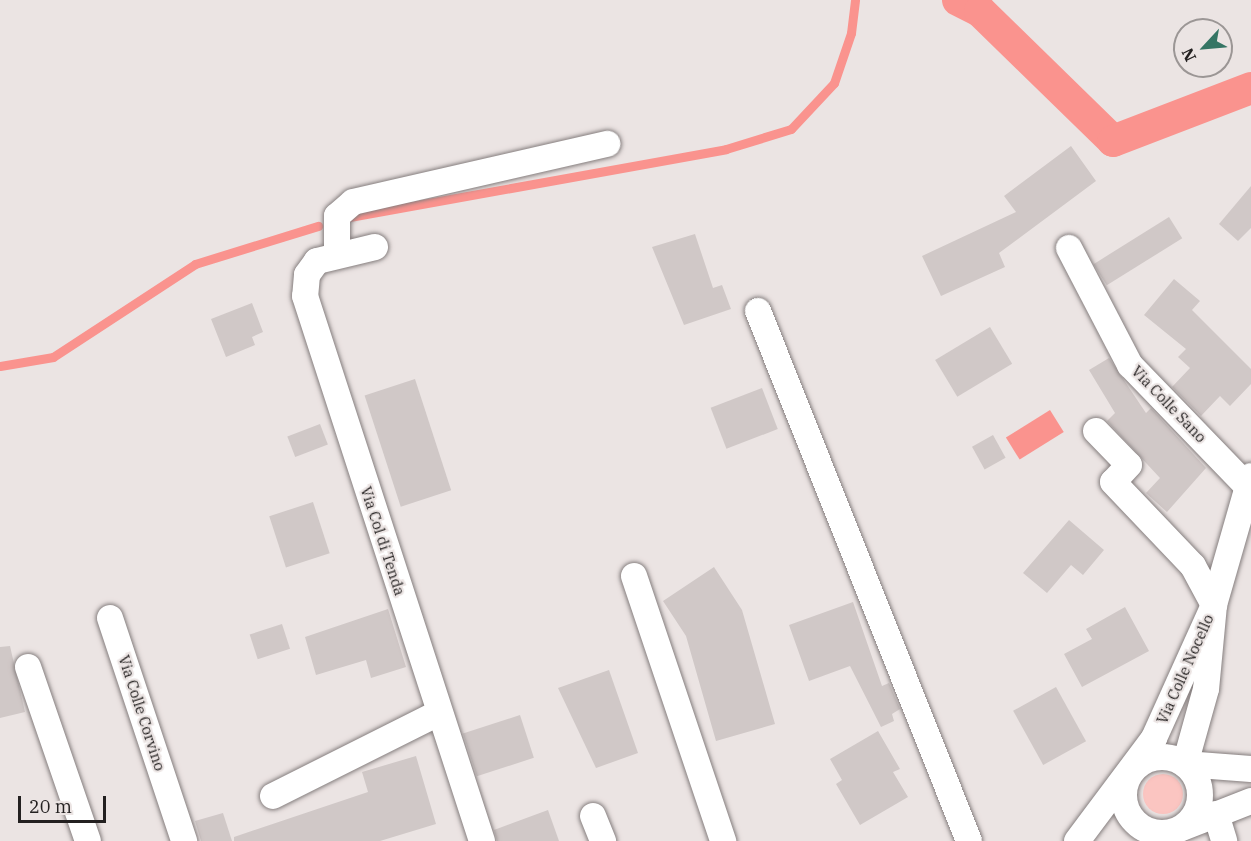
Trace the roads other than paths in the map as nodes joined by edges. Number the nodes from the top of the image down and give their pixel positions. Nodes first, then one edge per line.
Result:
1 (607, 144) dead end
2 (375, 247) dead end
3 (1069, 248) dead end
4 (336, 254) junction
5 (758, 311) dead end
6 (1096, 431) dead end
7 (1249, 482) edge
8 (634, 576) dead end
9 (1214, 605) junction
10 (110, 618) dead end
11 (28, 667) dead end
12 (439, 713) junction
13 (1185, 764) junction
14 (1251, 769) edge
15 (1127, 778) junction
16 (273, 796) dead end
17 (1248, 804) edge
18 (1216, 814) junction
19 (593, 816) dead end
20 (1185, 825) junction
21 (88, 841) edge
22 (184, 841) edge
23 (482, 841) edge
24 (603, 841) edge
25 (723, 841) edge
26 (969, 841) edge
27 (1077, 841) edge
28 (1162, 841) edge
29 (1224, 841) edge

1 - 4 street
2 - 4 street, Via Col di Tenda
3 - 7 street, Via Colle Sano
4 - 12 street, Via Col di Tenda
5 - 26 street
6 - 9 street
7 - 9 street, Via Colle Nocello
8 - 25 street
9 - 13 street
9 - 15 street, Via Colle Nocello
10 - 22 street, Via Colle Corvino
11 - 21 street
12 - 16 street
12 - 23 street, Via Col di Tenda
13 - 14 street
13 - 15 street
13 - 20 street
15 - 20 street
15 - 27 street, Via Colle Nocello
17 - 18 street
18 - 20 street
18 - 29 street
19 - 24 street
20 - 28 street

